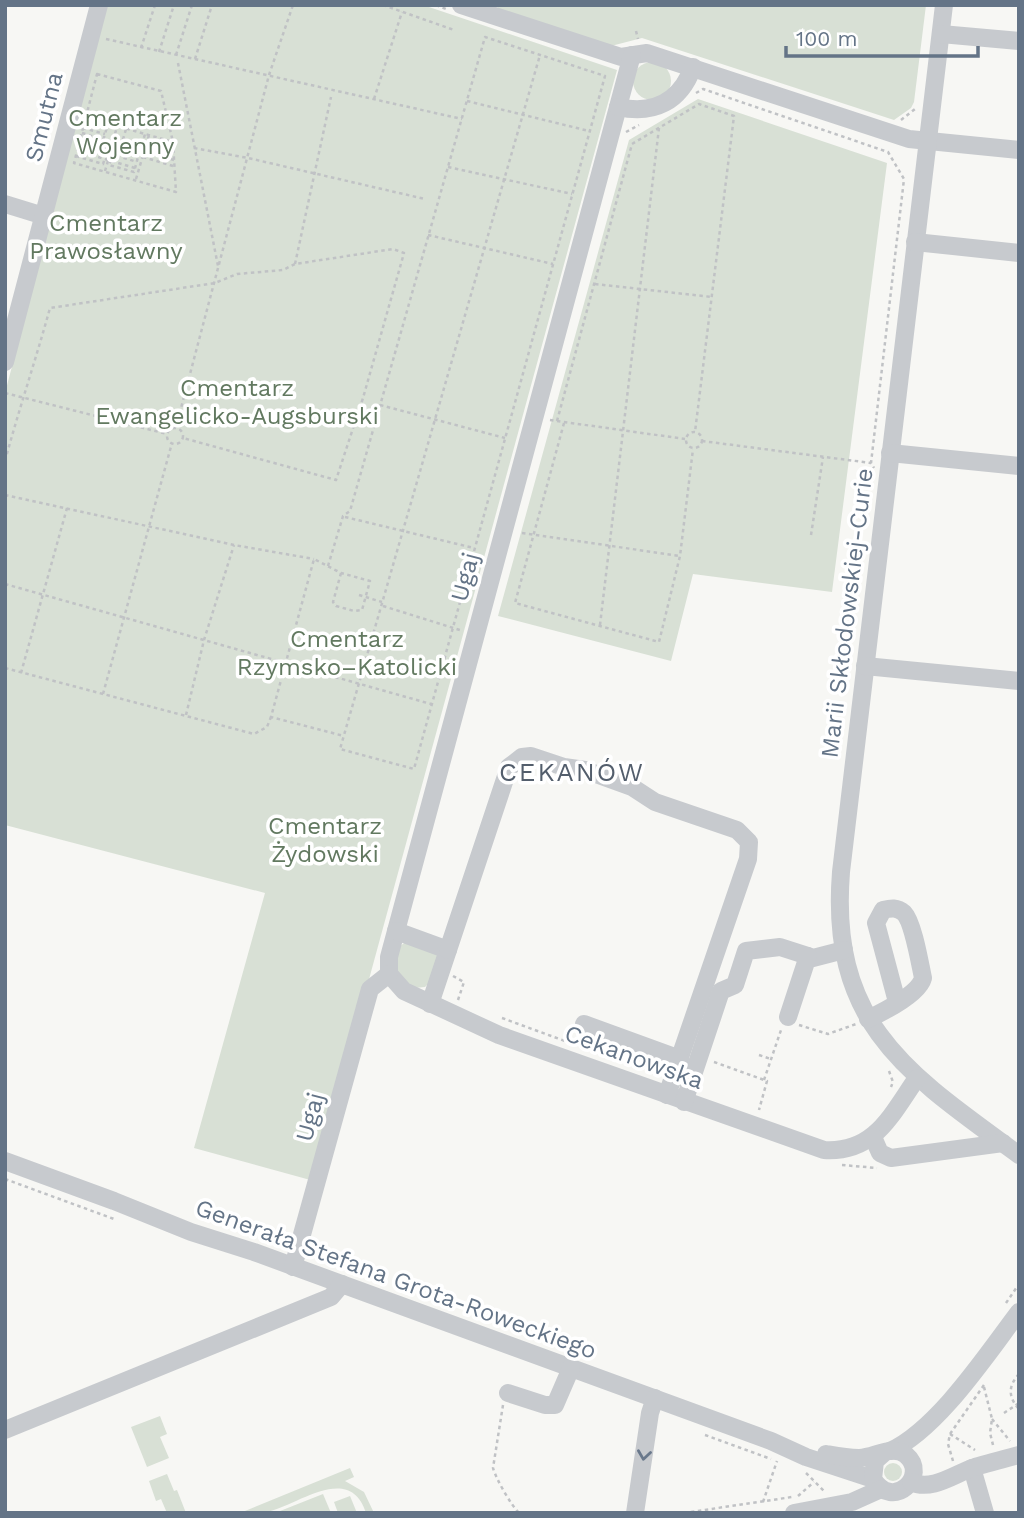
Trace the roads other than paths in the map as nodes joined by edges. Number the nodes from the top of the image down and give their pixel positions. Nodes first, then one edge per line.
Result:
1 (99, 5) edge
2 (944, 5) edge
3 (454, 7) edge
4 (941, 34) junction
5 (1019, 41) edge
6 (637, 48) junction
7 (692, 67) junction
8 (618, 107) junction
9 (928, 141) junction
10 (1019, 150) edge
11 (5, 204) edge
12 (44, 216) junction
13 (915, 242) junction
14 (1019, 253) edge
15 (8, 339) edge
16 (5, 362) edge
17 (890, 453) junction
18 (1019, 466) edge
19 (865, 666) junction
20 (1019, 681) edge
21 (396, 931) junction
22 (447, 950) junction
23 (844, 950) junction
24 (808, 956) junction
25 (389, 974) junction
26 (897, 1002) junction
27 (430, 1004) junction
28 (789, 1020) road end
29 (858, 1022) junction
30 (584, 1024) dead end
31 (680, 1059) junction
32 (917, 1078) junction
33 (675, 1098) junction
34 (873, 1137) junction
35 (1003, 1143) junction
36 (1019, 1154) edge
37 (5, 1161) edge
38 (293, 1266) junction
39 (342, 1284) junction
40 (1012, 1308) edge
41 (571, 1368) junction
42 (983, 1378) junction
43 (508, 1393) road end
44 (654, 1398) junction
45 (5, 1430) edge
46 (772, 1441) junction
47 (1014, 1448) edge
48 (887, 1452) junction
49 (911, 1462) junction
50 (972, 1468) junction
51 (911, 1482) junction
52 (877, 1484) junction
53 (635, 1513) edge
54 (794, 1513) edge
55 (985, 1513) edge

1 - 12 street, Smutna
2 - 4 street, Marii Skłodowskiej-Curie
3 - 6 street
4 - 5 street
4 - 9 street, Marii Skłodowskiej-Curie
6 - 7 street
6 - 8 street, Ugaj
7 - 8 street
7 - 9 street
8 - 21 street, Ugaj
9 - 10 street
9 - 13 street, Marii Skłodowskiej-Curie
11 - 12 street
12 - 15 street, Smutna
13 - 14 street
13 - 17 street, Marii Skłodowskiej-Curie
15 - 16 street, Smutna
17 - 18 street
17 - 19 street, Marii Skłodowskiej-Curie
19 - 20 street
19 - 23 street, Marii Skłodowskiej-Curie
21 - 22 street
21 - 25 street, Ugaj
22 - 27 street
22 - 31 street
23 - 24 street
23 - 29 street, Marii Skłodowskiej-Curie
24 - 28 street
24 - 33 street
25 - 27 street, Cekanowska
25 - 38 street, Ugaj
26 - 26 street
26 - 29 street
27 - 33 street, Cekanowska
29 - 32 street, Marii Skłodowskiej-Curie
30 - 31 street
31 - 33 street
32 - 34 street, Cekanowska
32 - 35 street, Marii Skłodowskiej-Curie
33 - 34 street, Cekanowska
34 - 35 street
35 - 36 street, Marii Skłodowskiej-Curie
37 - 38 street, Generała Stefana Grota-Roweckiego
38 - 39 street, Generała Stefana Grota-Roweckiego
39 - 41 street, Generała Stefana Grota-Roweckiego
39 - 45 street
40 - 42 street
41 - 43 street
41 - 44 street, Generała Stefana Grota-Roweckiego
42 - 48 street
42 - 49 street
44 - 46 street, Generała Stefana Grota-Roweckiego
44 -> 53 street
46 - 48 street, Generała Stefana Grota-Roweckiego
46 - 52 street, Generała Stefana Grota-Roweckiego
47 - 50 street
48 - 49 street
48 - 52 street
49 - 50 street
49 - 51 street
50 - 51 street
50 - 55 street
51 - 52 street
52 - 54 street

